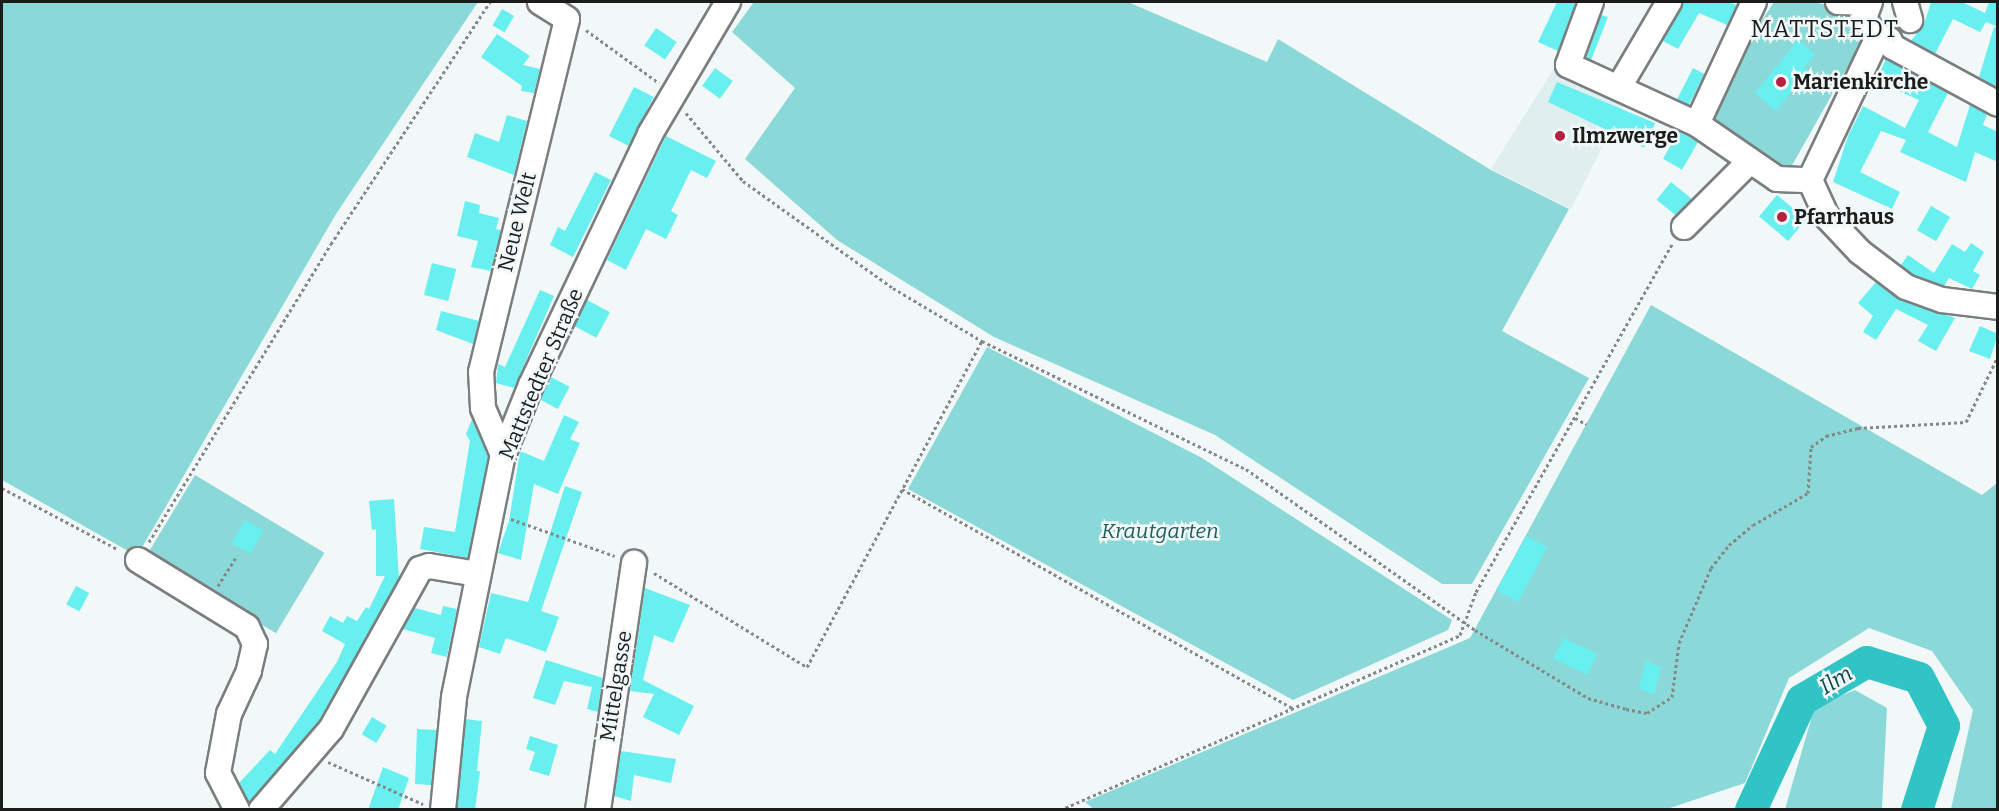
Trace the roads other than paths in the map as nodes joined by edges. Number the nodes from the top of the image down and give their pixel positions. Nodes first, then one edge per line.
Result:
1 (540, 2) edge
2 (728, 2) edge
3 (1592, 2) edge
4 (1669, 2) edge
5 (1754, 2) edge
6 (1838, 2) edge
7 (1868, 2) edge
8 (1884, 39) junction
9 (1619, 87) junction
10 (1998, 104) edge
11 (1697, 124) junction
12 (1749, 162) junction
13 (1810, 180) junction
14 (1684, 227) road end
15 (1998, 307) edge
16 (503, 455) junction
17 (138, 560) road end
18 (634, 563) dead end
19 (478, 574) junction
20 (443, 809) edge
21 (237, 810) edge
22 (261, 810) edge
23 (598, 810) edge

1 - 16 street, Neue Welt
2 - 16 street, Mattstedter Straße
3 - 9 street
4 - 9 street
5 - 11 street
6 - 7 street
7 - 8 street
8 - 10 street
8 - 13 street
9 - 11 street
11 - 12 street
12 - 13 street
12 - 14 street
13 - 15 street
16 - 19 street, Mattstedter Straße
17 - 21 street
18 - 23 street, Mittelgasse
19 - 20 street, Mattstedter Straße
19 - 22 street

